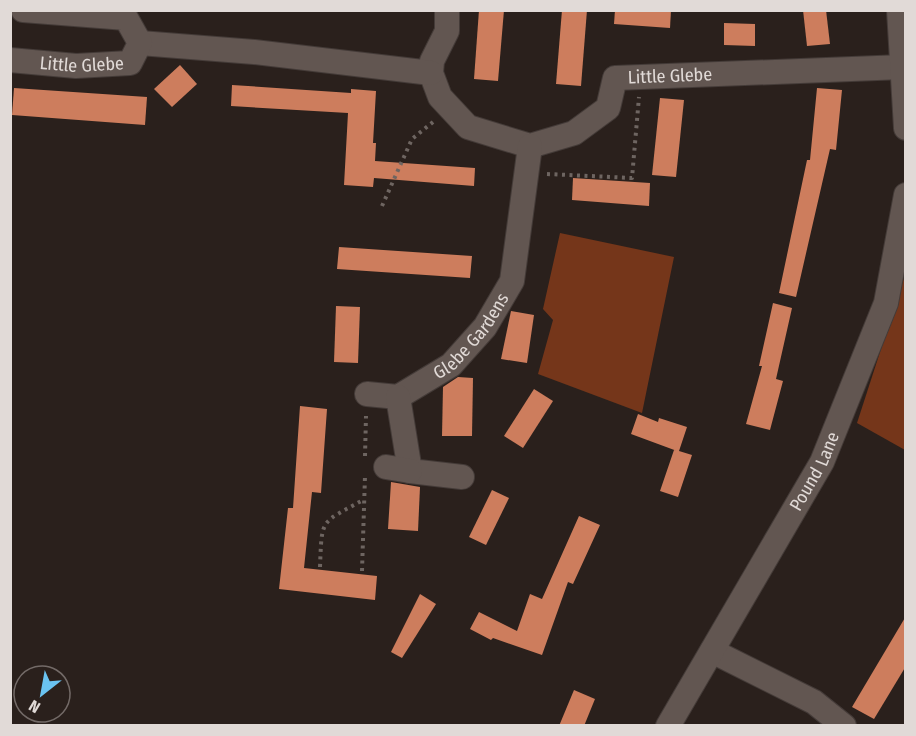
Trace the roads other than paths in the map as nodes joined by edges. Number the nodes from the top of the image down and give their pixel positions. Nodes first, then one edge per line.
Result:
1 (23, 10) edge
2 (447, 10) edge
3 (899, 10) edge
4 (140, 43) junction
5 (904, 52) edge
6 (10, 60) edge
7 (431, 73) junction
8 (906, 128) edge
9 (530, 146) junction
10 (906, 195) edge
11 (367, 394) road end
12 (398, 397) junction
13 (386, 467) dead end
14 (410, 471) junction
15 (462, 477) dead end
16 (712, 651) junction
17 (842, 725) edge
18 (668, 726) edge

1 - 4 street, Little Glebe
2 - 7 street
3 - 5 street
4 - 6 street, Little Glebe
4 - 7 street, Little Glebe
5 - 8 street
5 - 9 street, Little Glebe
7 - 9 street
9 - 12 street, Glebe Gardens
10 - 16 street, Pound Lane
11 - 12 street
12 - 14 street
13 - 14 street
14 - 15 street
16 - 17 street
16 - 18 street, Pound Lane

